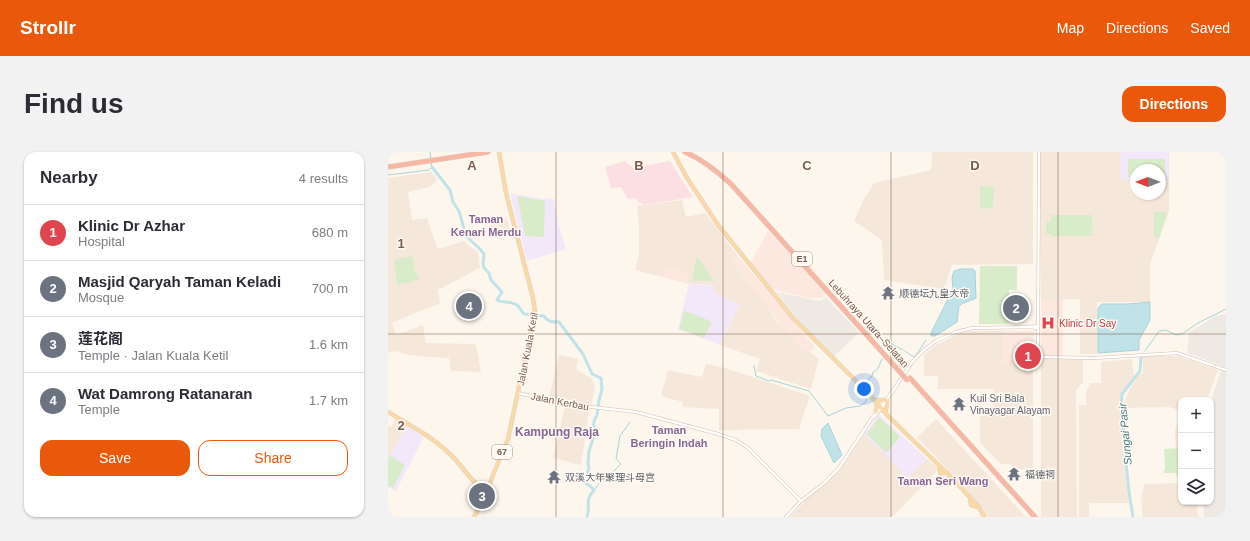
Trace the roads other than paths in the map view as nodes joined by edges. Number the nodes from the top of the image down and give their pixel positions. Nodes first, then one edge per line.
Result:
1 (469, 152) edge
2 (488, 152) edge
3 (673, 152) edge
4 (685, 152) edge
5 (1039, 152) edge
6 (500, 154) edge
7 (694, 154) edge
8 (436, 158) junction
9 (388, 166) edge
10 (1038, 327) junction
11 (1226, 370) edge
12 (909, 379) junction
13 (518, 393) junction
14 (875, 401) junction
15 (886, 401) junction
16 (881, 407) junction
17 (388, 412) edge
18 (886, 412) junction
19 (876, 413) junction
20 (487, 492) junction
21 (801, 501) junction
22 (474, 517) edge
23 (786, 517) edge
24 (984, 517) edge
25 (1031, 517) edge
26 (1035, 517) edge

1 - 8 highway
2 - 8 highway
3 - 14 main road
4 - 7 highway, Lebuhraya Utara–Selatan / E1
5 - 10 street
6 - 13 main road, Jalan Kuala Ketil / 67
7 - 12 highway, Lebuhraya Utara–Selatan / E1, bridge
8 - 9 highway
10 - 11 street
10 - 15 street
12 - 25 highway, Lebuhraya Utara–Selatan / E1
12 - 26 highway, Lebuhraya Utara–Selatan / E1
13 - 20 main road, Jalan Kuala Ketil / 67
13 - 21 street, Jalan Kerbau
14 - 15 main road
14 - 16 main road
14 - 19 main road
15 - 16 street
15 - 18 main road
16 - 18 main road
16 - 19 street
17 - 20 main road
18 - 19 main road
18 - 24 main road
19 - 21 street
20 - 22 main road, Jalan Kuala Ketil / 67
21 - 23 street

